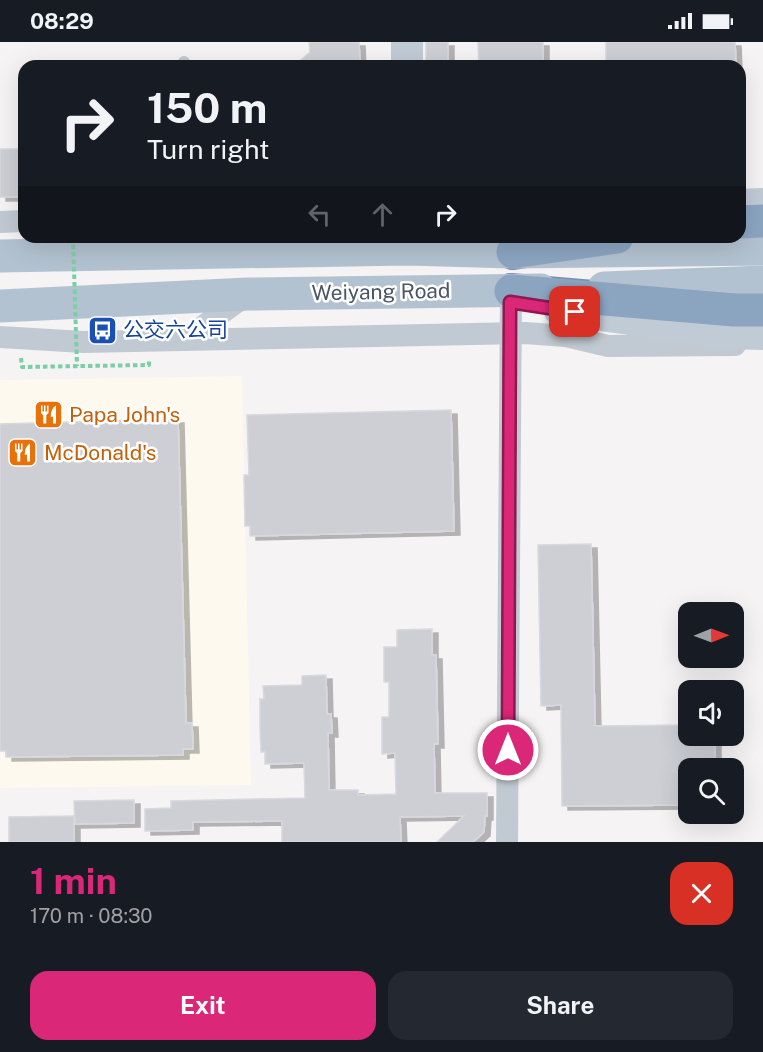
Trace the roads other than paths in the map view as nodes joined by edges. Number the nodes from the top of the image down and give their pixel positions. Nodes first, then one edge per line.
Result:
1 (407, 42) edge
2 (407, 60) edge
3 (746, 204) edge
4 (763, 204) edge
5 (18, 221) edge
6 (0, 222) edge
7 (746, 222) edge
8 (763, 222) edge
9 (575, 243) edge
10 (188, 245) edge
11 (261, 245) edge
12 (413, 245) edge
13 (763, 249) edge
14 (513, 252) junction
15 (0, 256) edge
16 (763, 282) edge
17 (248, 294) junction
18 (510, 297) junction
19 (0, 306) edge
20 (749, 310) edge
21 (510, 334) junction
22 (763, 334) edge
23 (0, 337) edge
24 (184, 340) junction
25 (763, 340) edge
26 (507, 842) edge

1 - 2 main road
3 - 4 main road
5 - 6 street
7 - 8 highway
9 - 14 highway
10 - 11 main road, Weiyang Road
10 - 15 main road, Weiyang Road
11 - 12 main road, Weiyang Road
12 - 14 main road, Weiyang Road
13 - 14 main road, Weiyang Road
16 - 18 main road, Weiyang Road
17 - 18 main road, Weiyang Road
17 - 19 main road, Weiyang Road
17 - 24 street
18 - 20 highway
18 - 21 street
18 - 22 main road
21 - 24 street
21 - 25 street
21 - 26 street
23 - 24 street

